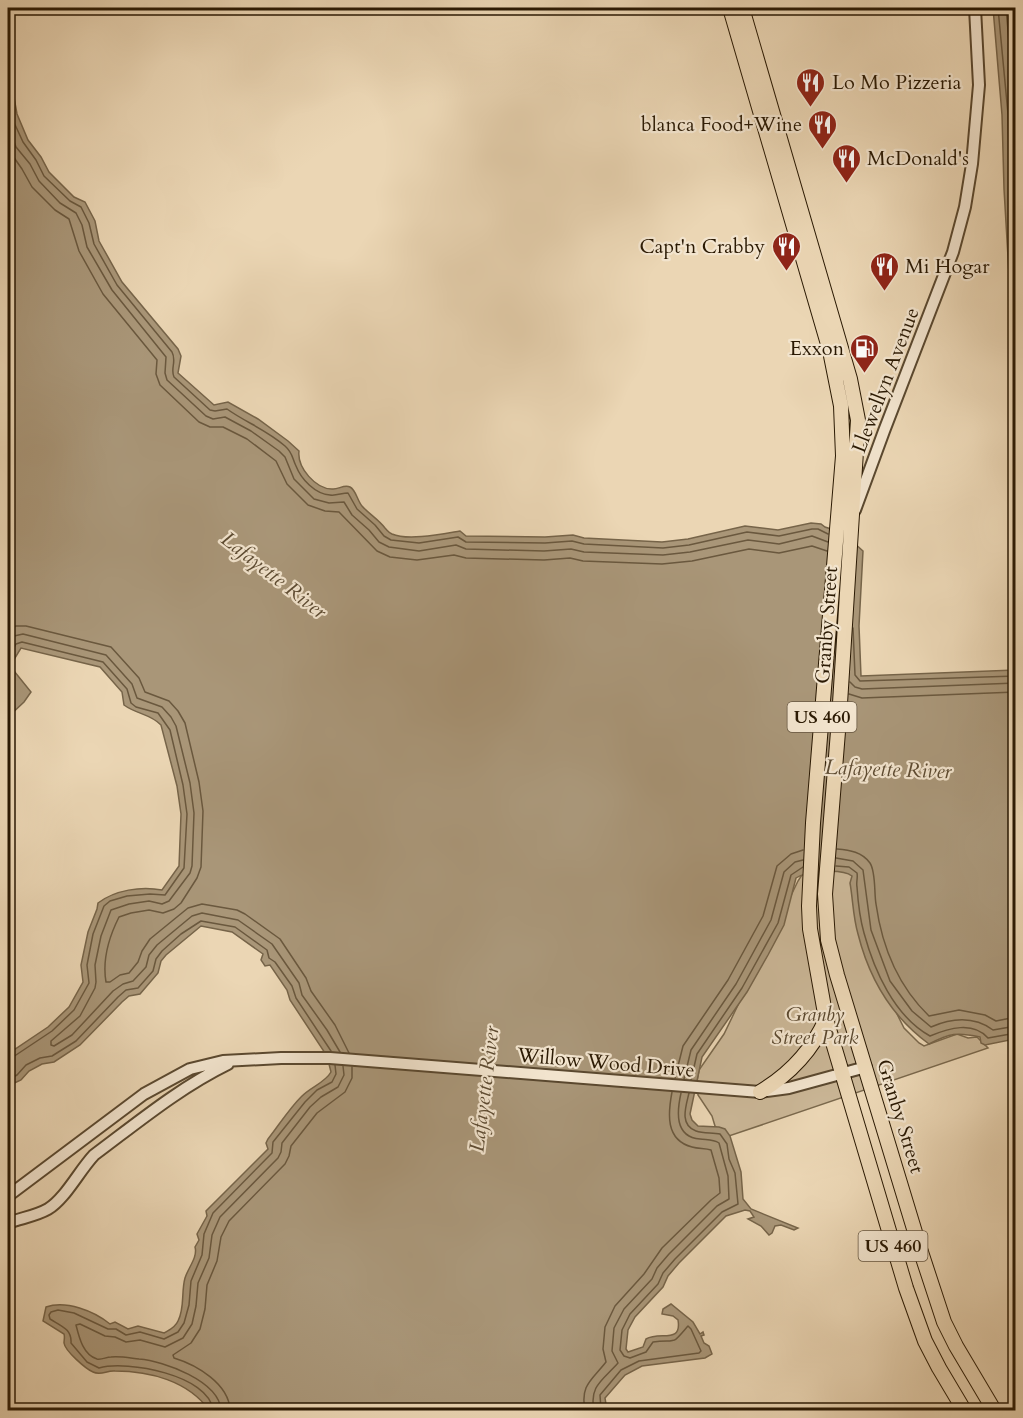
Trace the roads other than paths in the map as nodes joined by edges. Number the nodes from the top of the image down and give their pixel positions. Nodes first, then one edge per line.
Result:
1 (729, 8) edge
2 (742, 8) edge
3 (975, 8) edge
4 (853, 516) junction
5 (826, 1019) junction
6 (233, 1061) junction
7 (866, 1067) junction
8 (843, 1074) junction
9 (760, 1092) junction
10 (8, 1196) edge
11 (8, 1223) edge
12 (964, 1410) edge
13 (994, 1410) edge

1 - 5 main road, Granby Street / US 460
2 - 4 main road, Granby Street / US 460
3 - 4 street, Llewellyn Avenue
4 - 7 main road, Granby Street / US 460
5 - 8 main road, Granby Street / US 460
5 - 9 main road
6 - 9 street, Willow Wood Drive
6 - 10 street, Willow Wood Drive
6 - 11 street, Willow Wood Drive
7 - 8 street, Willow Wood Drive
7 - 13 main road, Granby Street / US 460
8 - 9 street, Willow Wood Drive
8 - 12 main road, Granby Street / US 460

